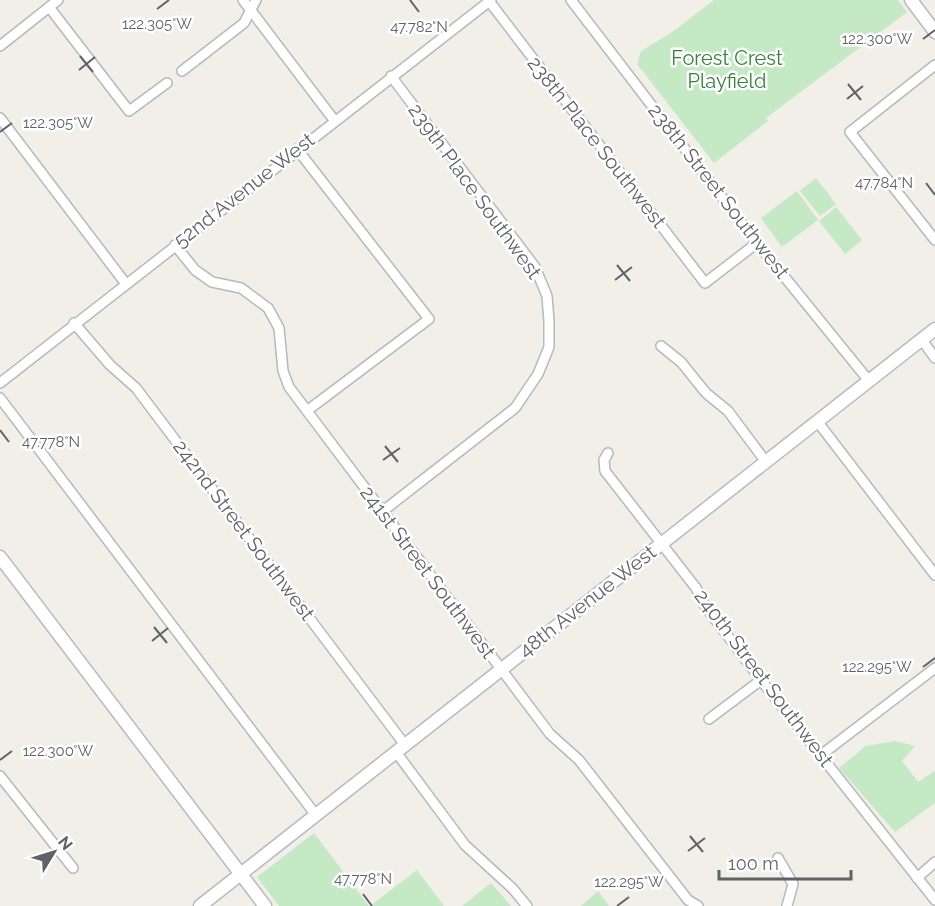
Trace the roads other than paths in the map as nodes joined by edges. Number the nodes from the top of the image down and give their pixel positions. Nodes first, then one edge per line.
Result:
1 (58, 0) edge
2 (243, 0) edge
3 (256, 0) edge
4 (571, 0) edge
5 (912, 0) edge
6 (490, 1) edge
7 (49, 7) junction
8 (250, 9) junction
9 (935, 32) edge
10 (0, 46) edge
11 (935, 65) edge
12 (182, 71) dead end
13 (392, 76) junction
14 (166, 83) dead end
15 (0, 118) edge
16 (334, 120) junction
17 (297, 149) junction
18 (935, 240) edge
19 (757, 243) junction
20 (175, 245) junction
21 (126, 284) junction
22 (74, 323) junction
23 (935, 329) edge
24 (922, 340) junction
25 (661, 346) dead end
26 (935, 358) edge
27 (869, 381) junction
28 (0, 383) edge
29 (0, 398) edge
30 (308, 410) junction
31 (817, 421) junction
32 (608, 453) dead end
33 (766, 462) junction
34 (383, 511) junction
35 (660, 544) junction
36 (0, 557) edge
37 (935, 575) edge
38 (935, 668) edge
39 (501, 669) junction
40 (760, 680) junction
41 (709, 719) dead end
42 (400, 748) junction
43 (821, 754) junction
44 (0, 776) edge
45 (315, 814) junction
46 (778, 858) dead end
47 (935, 862) edge
48 (73, 868) dead end
49 (241, 873) junction
50 (916, 878) junction
51 (935, 900) edge
52 (200, 906) edge
53 (265, 906) edge
54 (527, 906) edge
55 (698, 906) edge
56 (788, 906) edge

1 - 7 street
2 - 8 street
3 - 8 street
4 - 19 street, 238th Street Southwest
5 - 9 main road
6 - 13 street, 52nd Avenue West
6 - 19 street, 238th Place Southwest
7 - 10 street
7 - 14 street
8 - 12 street
8 - 16 street
11 - 18 street
13 - 16 street, 52nd Avenue West
13 - 34 street, 239th Place Southwest
15 - 21 street
16 - 17 street, 52nd Avenue West
17 - 20 street, 52nd Avenue West
17 - 30 street
19 - 27 street, 238th Street Southwest
20 - 21 street, 52nd Avenue West
20 - 30 street, 241st Street Southwest
21 - 22 street, 52nd Avenue West
22 - 28 street, 52nd Avenue West
22 - 42 street, 242nd Street Southwest
23 - 24 main road, 48th Avenue West
24 - 26 street
24 - 27 main road, 48th Avenue West
25 - 33 street
27 - 31 main road, 48th Avenue West
29 - 45 street
30 - 34 street, 241st Street Southwest
31 - 33 main road, 48th Avenue West
31 - 37 street
32 - 35 street, 240th Street Southwest
33 - 35 main road, 48th Avenue West
34 - 39 street, 241st Street Southwest
35 - 39 main road, 48th Avenue West
35 - 40 street, 240th Street Southwest
36 - 49 main road
38 - 43 street
39 - 42 main road, 48th Avenue West
39 - 55 street, 241st Street Southwest
40 - 41 street
40 - 43 street, 240th Street Southwest
42 - 45 main road, 48th Avenue West
42 - 54 street, 242nd Street Southwest
43 - 50 street, 240th Street Southwest
44 - 48 street
45 - 49 main road, 48th Avenue West
46 - 56 street
47 - 50 street
49 - 52 main road, 48th Avenue West
49 - 53 main road
50 - 51 street, 240th Street Southwest

